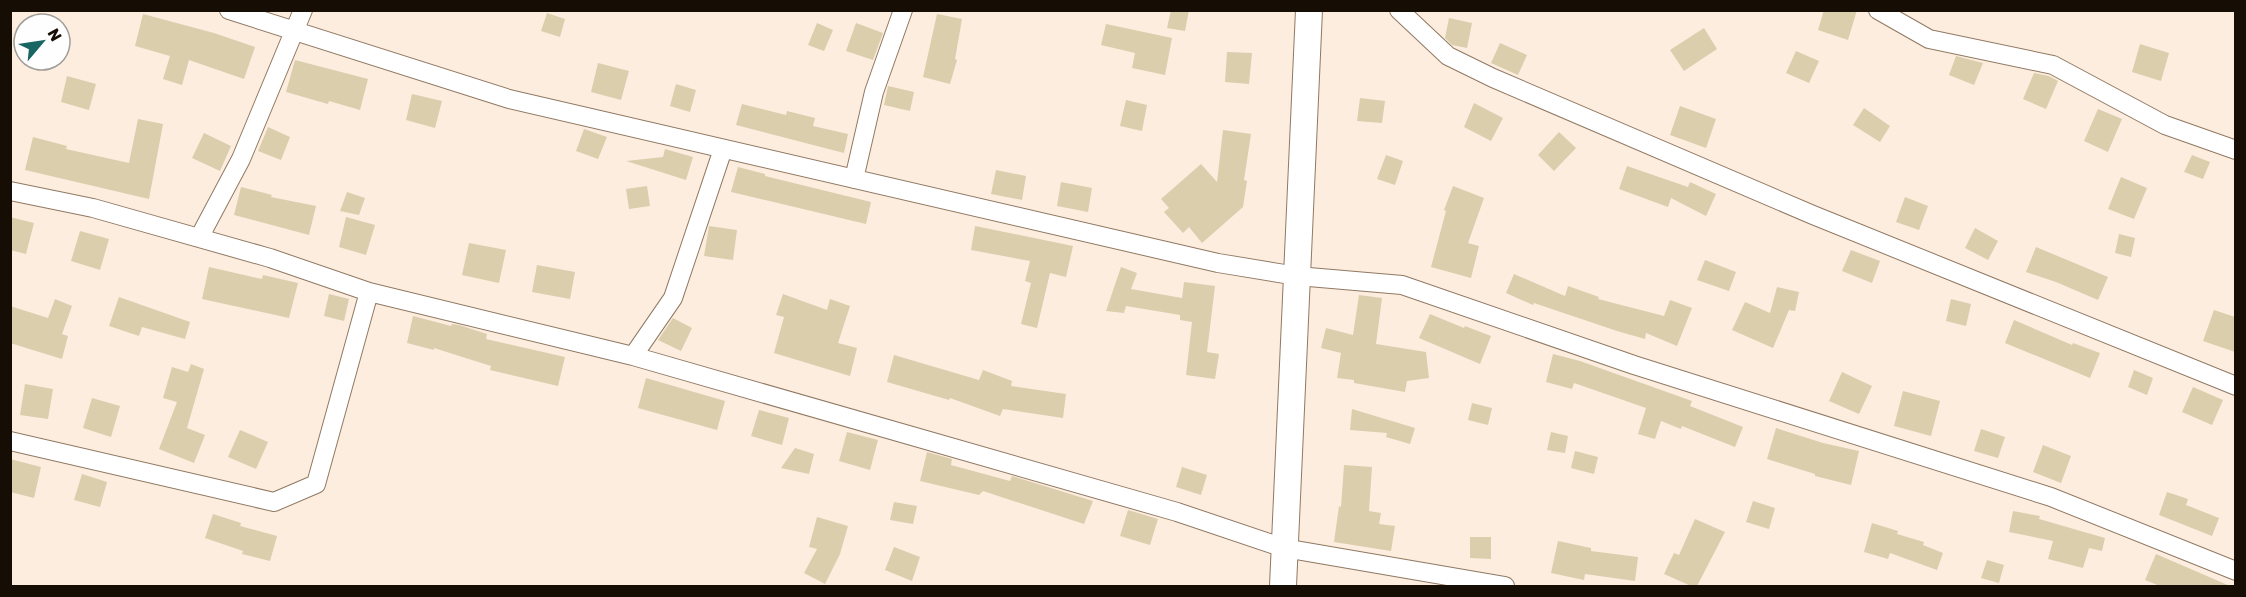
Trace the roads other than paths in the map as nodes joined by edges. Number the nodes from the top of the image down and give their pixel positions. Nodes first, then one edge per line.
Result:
1 (229, 10) edge
2 (303, 10) edge
3 (903, 10) edge
4 (1309, 10) edge
5 (1399, 10) edge
6 (1878, 10) edge
7 (294, 31) junction
8 (723, 149) junction
9 (2235, 150) edge
10 (854, 179) junction
11 (10, 192) edge
12 (199, 238) junction
13 (1297, 276) junction
14 (369, 292) junction
15 (633, 356) junction
16 (2235, 386) edge
17 (10, 441) edge
18 (1284, 548) junction
19 (2235, 571) edge
20 (1283, 586) edge
21 (1505, 586) edge

1 - 7 street
2 - 7 street
3 - 10 street
4 - 13 main road
5 - 16 street
6 - 9 street
7 - 8 street
7 - 12 street
8 - 10 street
8 - 15 street
10 - 13 street
11 - 12 street
12 - 14 street
13 - 18 main road
13 - 19 street
14 - 15 street
14 - 17 street
15 - 18 street
18 - 20 main road
18 - 21 street

